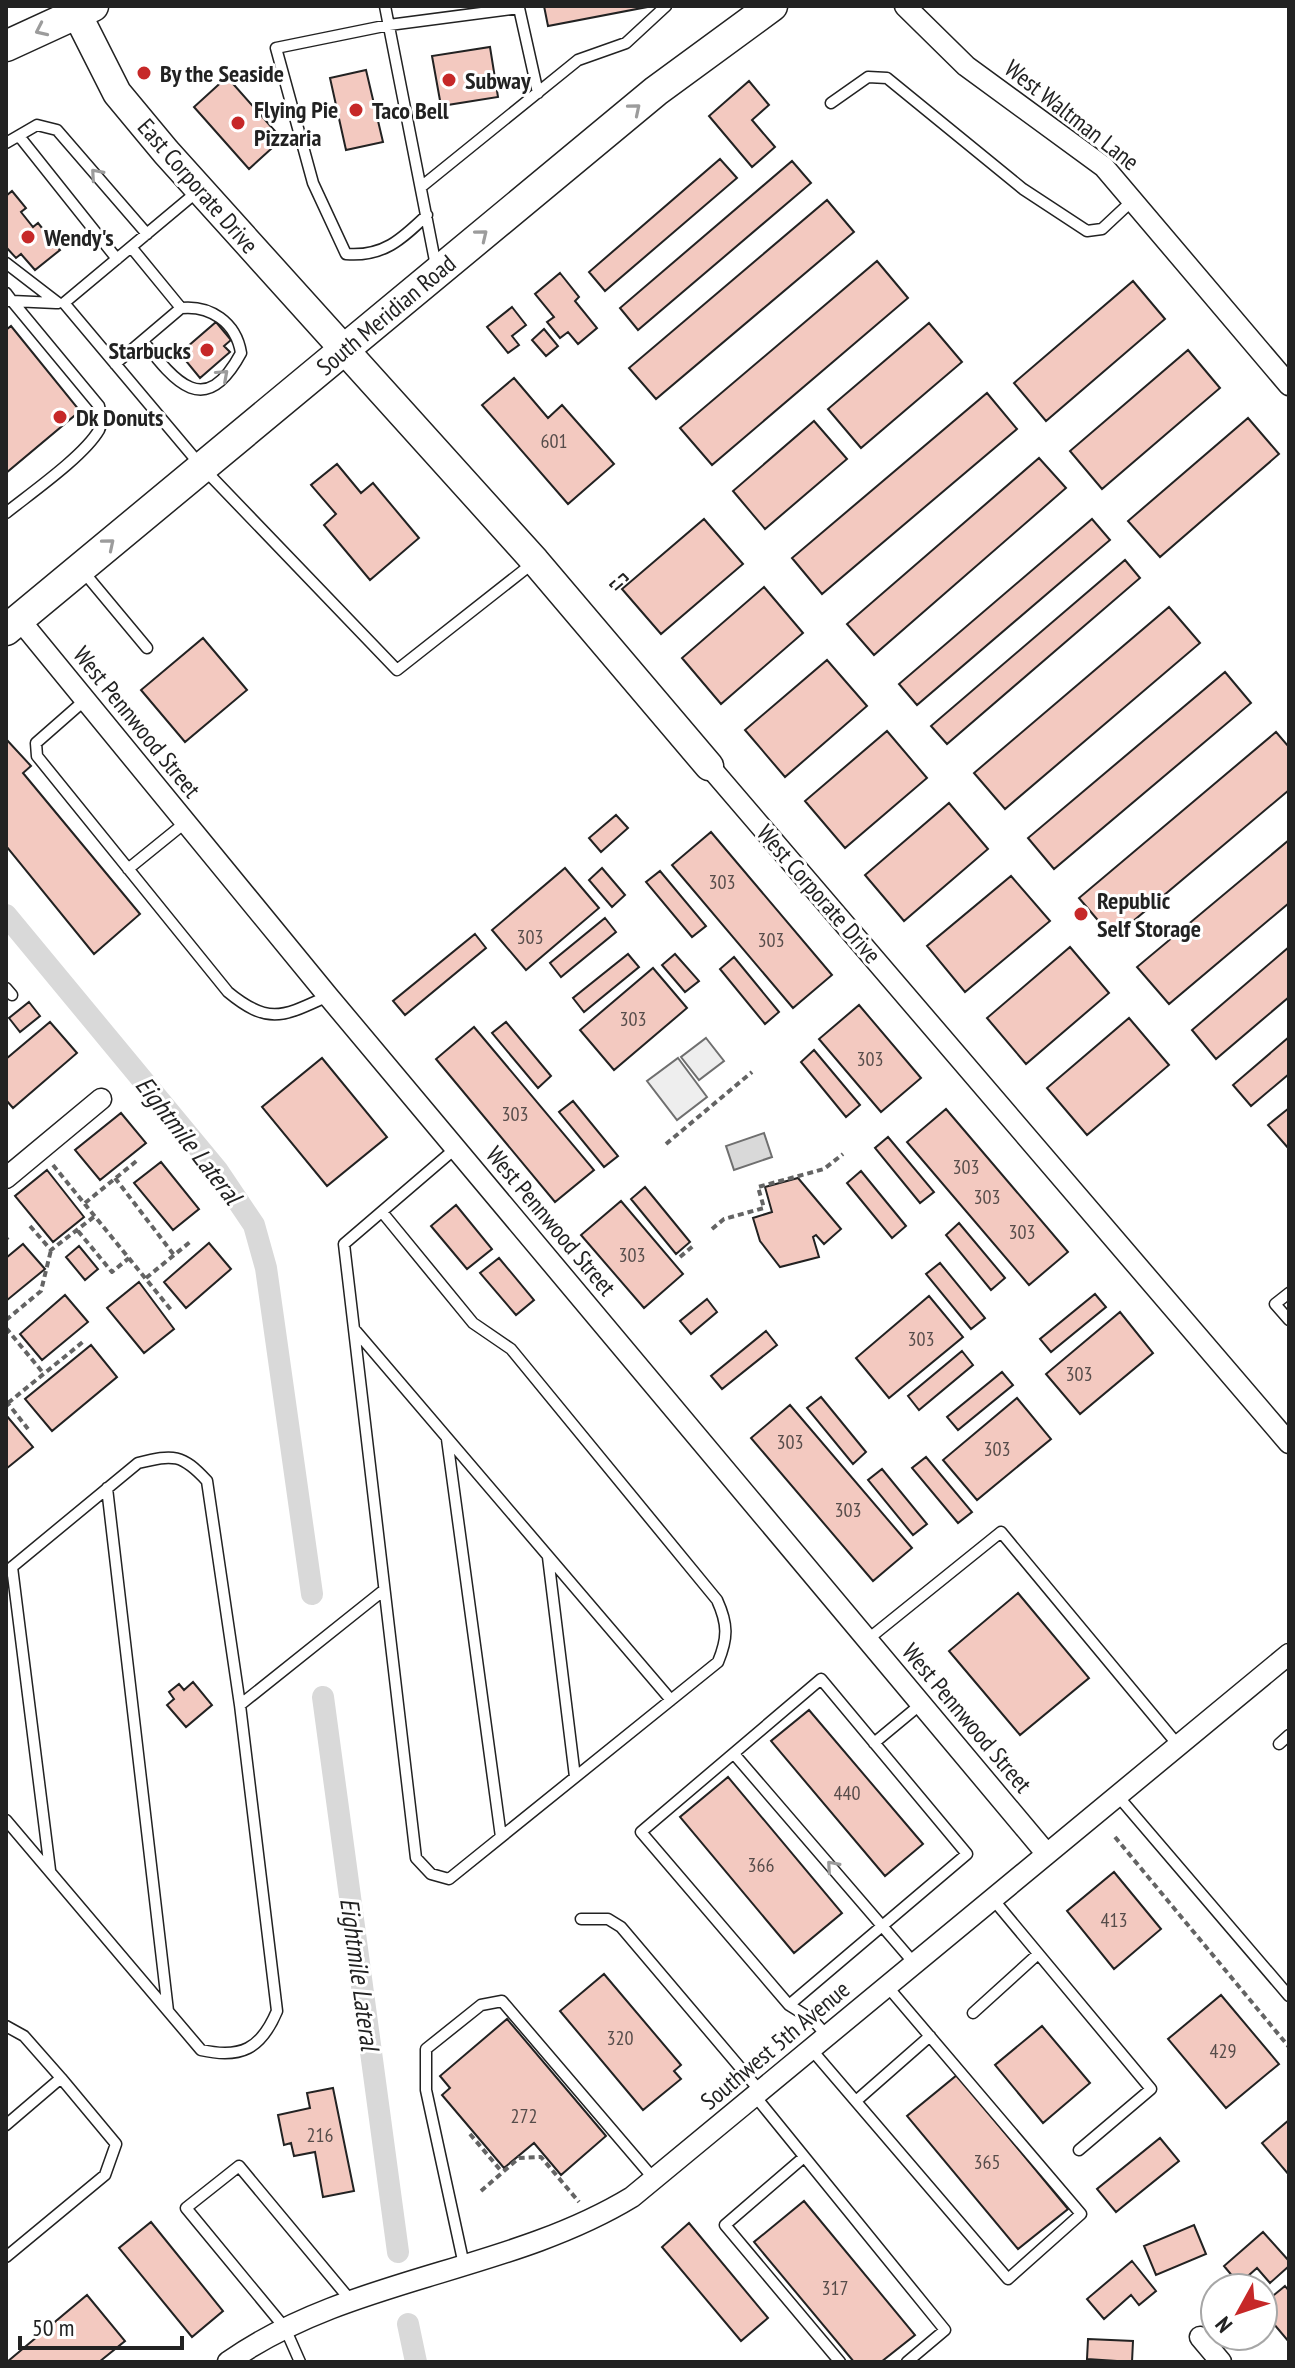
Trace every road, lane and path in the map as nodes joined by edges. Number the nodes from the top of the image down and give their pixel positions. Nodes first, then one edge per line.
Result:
1 (385, 6) edge
2 (666, 6) edge
3 (772, 6) edge
4 (905, 6) edge
5 (520, 7) edge
6 (81, 8) edge
7 (389, 25) junction
8 (6, 46) edge
9 (538, 93) junction
10 (831, 103) dead end
11 (19, 136) junction
12 (6, 143) edge
13 (421, 187) junction
14 (199, 189) junction
15 (1135, 199) junction
16 (427, 215) junction
17 (147, 234) junction
18 (131, 247) junction
19 (117, 259) junction
20 (6, 263) edge
21 (438, 272) junction
22 (8, 298) edge
23 (61, 303) junction
24 (181, 308) junction
25 (143, 341) junction
26 (344, 350) junction
27 (115, 364) junction
28 (1289, 385) edge
29 (202, 467) junction
30 (6, 513) edge
31 (535, 561) junction
32 (81, 568) junction
33 (12, 621) edge
34 (147, 648) dead end
35 (85, 700) junction
36 (709, 766) joint
37 (186, 822) junction
38 (128, 869) junction
39 (328, 996) junction
40 (752, 1072) dead end
41 (101, 1099) dead end
42 (666, 1144) dead end
43 (456, 1148) junction
44 (843, 1154) dead end
45 (139, 1159) dead end
46 (49, 1160) dead end
47 (6, 1178) edge
48 (115, 1178) junction
49 (85, 1203) junction
50 (382, 1212) junction
51 (95, 1216) junction
52 (30, 1226) dead end
53 (712, 1229) dead end
54 (78, 1231) junction
55 (190, 1242) dead end
56 (693, 1246) dead end
57 (51, 1250) junction
58 (174, 1255) junction
59 (680, 1257) dead end
60 (129, 1258) junction
61 (146, 1278) junction
62 (1289, 1293) edge
63 (172, 1311) dead end
64 (6, 1320) edge
65 (1289, 1320) edge
66 (6, 1328) edge
67 (355, 1329) junction
68 (84, 1341) dead end
69 (44, 1374) junction
70 (7, 1402) edge
71 (28, 1429) dead end
72 (447, 1437) junction
73 (1289, 1443) edge
74 (107, 1488) junction
75 (548, 1557) junction
76 (9, 1569) edge
77 (384, 1590) junction
78 (867, 1640) junction
79 (1289, 1654) edge
80 (671, 1700) junction
81 (921, 1704) junction
82 (240, 1705) junction
83 (1289, 1735) edge
84 (874, 1743) junction
85 (1279, 1744) dead end
86 (1178, 1745) junction
87 (734, 1754) junction
88 (575, 1777) junction
89 (1117, 1795) junction
90 (6, 1820) edge
91 (501, 1837) junction
92 (1115, 1837) dead end
93 (1046, 1853) junction
94 (50, 1872) junction
95 (992, 1898) junction
96 (581, 1919) dead end
97 (882, 1925) junction
98 (1038, 1954) junction
99 (914, 1963) junction
100 (887, 1986) junction
101 (1289, 1996) edge
102 (789, 2005) junction
103 (168, 2012) junction
104 (973, 2013) dead end
105 (6, 2026) edge
106 (930, 2036) junction
107 (819, 2042) junction
108 (1289, 2047) edge
109 (61, 2078) junction
110 (758, 2094) junction
111 (856, 2101) junction
112 (6, 2125) edge
113 (470, 2134) dead end
114 (1079, 2150) dead end
115 (804, 2157) junction
116 (502, 2173) junction
117 (654, 2179) junction
118 (481, 2191) dead end
119 (579, 2202) dead end
120 (6, 2257) edge
121 (464, 2265) junction
122 (352, 2302) junction
123 (285, 2328) junction
124 (228, 2362) edge
125 (300, 2362) edge
126 (840, 2362) edge
127 (907, 2362) edge

1 - 7 lane
2 - 9 lane
21 -> 3 main road, South Meridian Road
4 - 15 street, West Waltman Lane
5 - 7 lane
5 - 9 lane
6 -> 8 main road
6 - 14 street, East Corporate Drive
7 - 13 lane
7 - 16 lane
9 - 13 lane
10 - 15 lane
11 - 12 lane
17 -> 11 lane
11 - 19 lane
13 - 16 lane
14 - 17 lane
14 - 26 street, East Corporate Drive
15 - 28 street, West Waltman Lane
16 - 21 lane
17 - 18 lane
18 - 19 lane
18 - 24 lane
19 - 23 lane
20 - 23 lane
21 - 26 main road, South Meridian Road
22 - 23 lane
22 - 30 lane
23 - 27 lane
24 - 25 lane
25 -> 24 lane
25 - 27 lane
26 - 29 main road, South Meridian Road
26 - 31 street, West Corporate Drive
27 - 29 lane
29 - 31 lane
32 -> 29 main road, South Meridian Road
31 - 36 street, West Corporate Drive
32 - 33 main road, South Meridian Road
32 - 34 lane
33 - 35 street, West Pennwood Street
35 - 37 street, West Pennwood Street
35 - 38 lane
36 - 73 street, West Corporate Drive
37 - 38 lane
37 - 39 street, West Pennwood Street
38 - 39 lane
39 - 43 street, West Pennwood Street
40 - 42 path
41 - 47 street
43 - 50 lane
43 - 78 street, West Pennwood Street
44 - 53 path
45 - 48 path
46 - 49 path
48 - 49 path
48 - 58 path
49 - 51 path
50 - 67 lane
50 - 80 lane
51 - 54 path
51 - 60 path
52 - 57 path
54 - 57 path
54 - 60 path
55 - 58 path
56 - 59 path
57 - 64 path
58 - 61 path
60 - 61 path
61 - 63 path
62 - 65 lane
66 - 69 path
67 - 72 lane
67 - 77 lane
68 - 69 path
69 - 70 path
70 - 71 path
72 - 75 lane
72 - 91 lane
74 - 76 lane
74 - 82 lane
74 - 103 lane
75 - 80 lane
75 - 88 lane
76 - 94 lane
77 - 82 lane
77 - 91 lane
78 - 81 street, West Pennwood Street
78 - 86 lane
79 - 86 street, Southwest 5th Avenue
80 - 88 lane
81 - 84 lane
81 - 93 street, West Pennwood Street
82 - 103 lane
83 - 85 lane
84 - 87 lane
84 - 97 lane
86 - 89 street, Southwest 5th Avenue
97 -> 87 lane
87 - 102 lane
88 - 91 lane
89 - 93 street, Southwest 5th Avenue
89 - 101 lane
90 - 94 lane
92 - 108 path
93 - 95 street, Southwest 5th Avenue
94 - 103 lane
95 - 98 lane
95 - 99 street, Southwest 5th Avenue
96 - 110 lane
97 - 99 lane
97 - 102 lane
98 - 104 lane
98 - 114 lane
99 - 100 street, Southwest 5th Avenue
100 - 106 lane
100 - 107 street, Southwest 5th Avenue
102 - 107 lane
105 - 109 lane
106 - 111 lane
106 - 111 lane
107 - 110 street, Southwest 5th Avenue
107 - 111 lane
109 - 112 lane
109 - 120 lane
110 - 115 lane
110 - 117 street, Southwest 5th Avenue
113 - 116 path
115 - 126 lane
115 - 127 lane
116 - 118 path
116 - 119 path
117 - 121 street, Southwest 5th Avenue
117 - 121 lane
121 - 122 street, Southwest 5th Avenue
122 - 123 street, Southwest 5th Avenue
122 - 123 lane
123 - 124 street, Southwest 5th Avenue
123 - 125 lane

